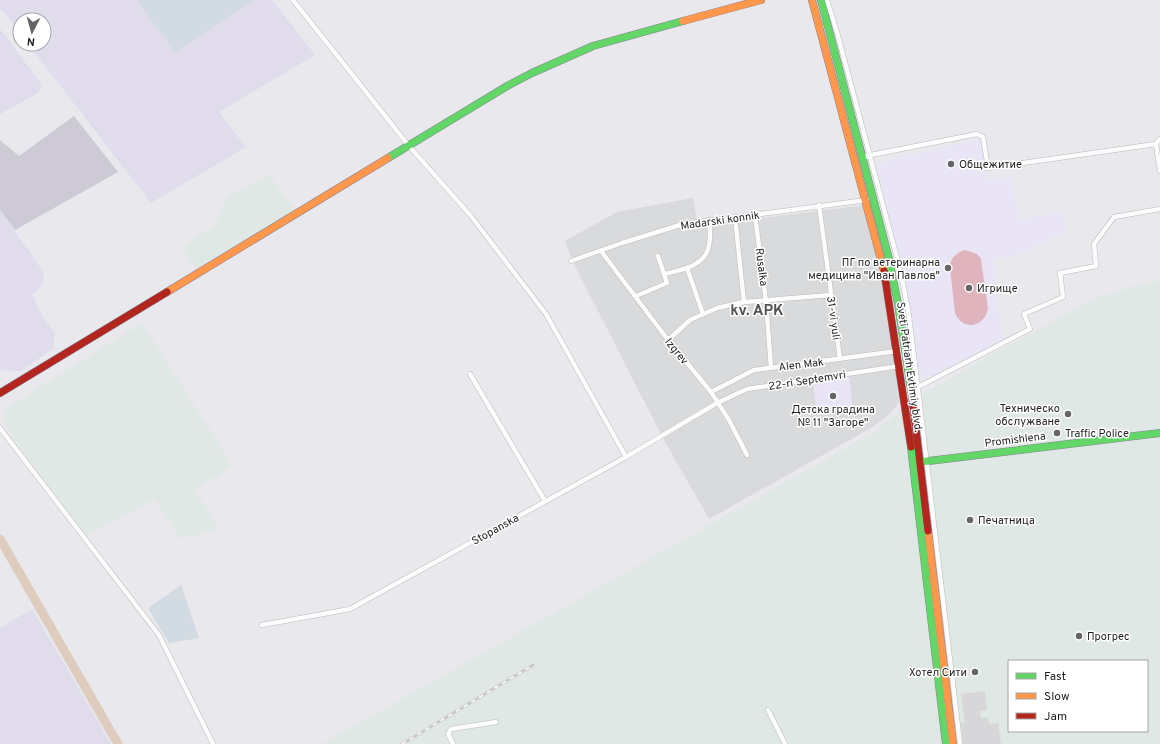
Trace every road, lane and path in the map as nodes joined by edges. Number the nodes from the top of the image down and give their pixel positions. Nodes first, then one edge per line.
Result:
1 (293, 0) edge
2 (756, 0) edge
3 (812, 0) edge
4 (821, 0) edge
5 (827, 0) edge
6 (1160, 139) edge
7 (1156, 144) junction
8 (409, 146) junction
9 (871, 155) junction
10 (862, 158) junction
11 (1160, 171) edge
12 (869, 200) junction
13 (819, 206) junction
14 (1160, 209) edge
15 (755, 215) junction
16 (735, 217) junction
17 (709, 220) junction
18 (601, 251) junction
19 (658, 256) dead end
20 (572, 261) dead end
21 (687, 268) junction
22 (664, 274) junction
23 (831, 295) junction
24 (636, 296) junction
25 (766, 301) junction
26 (744, 302) junction
27 (703, 314) junction
28 (668, 340) junction
29 (897, 351) junction
30 (840, 359) junction
31 (899, 366) junction
32 (771, 368) junction
33 (470, 374) dead end
34 (918, 387) junction
35 (711, 392) junction
36 (0, 394) edge
37 (911, 394) junction
38 (718, 403) junction
39 (0, 428) edge
40 (1160, 432) edge
41 (910, 448) junction
42 (747, 455) dead end
43 (626, 457) junction
44 (923, 462) junction
45 (914, 475) junction
46 (545, 501) junction
47 (262, 625) dead end
48 (768, 710) dead end
49 (496, 722) dead end
50 (213, 744) edge
51 (452, 744) edge
52 (785, 744) edge
53 (946, 744) edge
54 (953, 744) edge
55 (960, 744) edge

1 - 8 street
2 - 8 main road
3 - 12 main road, Sveti Patriarh Evtimiy blvd.
4 - 10 main road, Sveti Patriarh Evtimiy blvd.
5 - 9 street
6 - 7 street
7 - 9 street
7 - 11 street
8 - 36 main road
8 - 43 street
9 - 10 street
9 - 34 street
10 - 12 main road, Sveti Patriarh Evtimiy blvd.
12 - 13 street, Madarski konnik
12 - 29 main road, Sveti Patriarh Evtimiy blvd.
12 - 37 main road, Sveti Patriarh Evtimiy blvd.
13 - 15 street, Madarski konnik
13 - 23 street, 31-vi yuli
14 - 34 street
15 - 16 street, Madarski konnik
15 - 25 street, Rusalka
16 - 17 street, Madarski konnik
16 - 26 street
17 - 18 street, Madarski konnik
17 - 21 street
18 - 20 street, Madarski konnik
18 - 24 street, Izgrev
19 - 22 street
21 - 22 street
21 - 27 street
22 - 24 street
23 - 25 street
23 - 30 street, 31-vi yuli
24 - 28 street, Izgrev
25 - 26 street
25 - 32 street, Rusalka
26 - 27 street
27 - 28 street
28 - 35 street, Izgrev
29 - 30 street, Alen Mak
29 - 31 main road, Sveti Patriarh Evtimiy blvd.
30 - 32 street, Alen Mak
31 - 38 street, 22-ri Septemvri
31 - 41 main road, Sveti Patriarh Evtimiy blvd.
32 - 35 street, Alen Mak
33 - 46 street
34 - 37 street
34 - 44 street
35 - 38 street, Izgrev
37 - 44 main road, Sveti Patriarh Evtimiy blvd.
38 - 42 street, Izgrev
38 - 43 street, Stopanska
39 - 50 street
40 - 44 main road, Promishlena
41 - 44 main road
41 - 45 main road, Sveti Patriarh Evtimiy blvd.
43 - 46 street, Stopanska
44 - 45 main road
44 - 54 main road, Sveti Patriarh Evtimiy blvd.
44 - 55 street
45 - 53 main road, Sveti Patriarh Evtimiy blvd.
46 - 47 street, Stopanska
48 - 52 street
49 - 51 street

